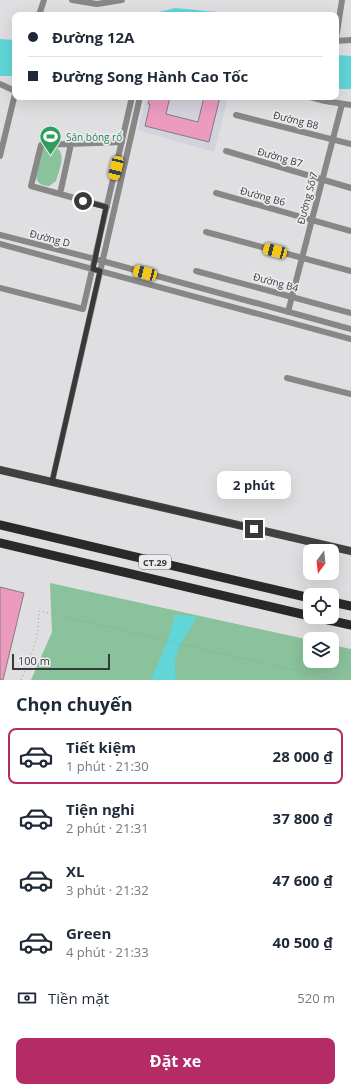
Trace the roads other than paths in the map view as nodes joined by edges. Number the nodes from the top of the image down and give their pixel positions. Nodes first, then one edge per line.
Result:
1 (44, 0) edge
2 (72, 0) edge
3 (122, 0) edge
4 (342, 0) edge
5 (40, 12) edge
6 (339, 20) edge
7 (339, 40) edge
8 (351, 40) edge
9 (0, 84) edge
10 (12, 89) edge
11 (14, 100) edge
12 (131, 100) edge
13 (139, 100) edge
14 (324, 100) edge
15 (342, 104) junction
16 (351, 105) edge
17 (236, 115) dead end
18 (333, 140) junction
19 (122, 142) junction
20 (71, 144) junction
21 (351, 144) edge
22 (226, 151) dead end
23 (0, 156) edge
24 (323, 179) junction
25 (351, 188) edge
26 (216, 193) dead end
27 (60, 194) junction
28 (106, 207) junction
29 (312, 220) junction
30 (351, 231) edge
31 (206, 232) dead end
32 (0, 236) edge
33 (0, 244) edge
34 (302, 258) junction
35 (98, 260) junction
36 (93, 269) junction
37 (100, 271) junction
38 (196, 271) dead end
39 (351, 271) edge
40 (0, 288) edge
41 (292, 297) junction
42 (288, 312) junction
43 (351, 313) edge
44 (351, 329) edge
45 (351, 339) edge
46 (287, 378) dead end
47 (351, 394) edge
48 (0, 470) edge
49 (52, 482) junction
50 (0, 525) edge
51 (0, 543) edge
52 (351, 551) edge
53 (303, 596) edge
54 (339, 603) edge
55 (351, 606) edge
56 (303, 614) edge
57 (339, 622) edge
58 (351, 625) edge

1 - 5 street
2 - 3 street
4 - 6 street
7 - 8 street
9 - 10 street
11 - 23 street
12 - 19 street
13 - 35 street
14 - 15 street
15 - 16 street
15 - 18 street, Đường Số 7
17 - 18 street, Đường B8
18 - 21 street, Đường B8
18 - 24 street, Đường Số 7
19 - 20 street
19 - 28 street
20 - 27 street
20 - 27 street
22 - 24 street, Đường B7
24 - 25 street, Đường B7
24 - 29 street, Đường Số 7
26 - 29 street, Đường B6
27 - 28 street
28 - 35 street
29 - 30 street, Đường B6
29 - 34 street, Đường Số 7
31 - 34 street
32 - 35 street, Đường D
33 - 36 street, Đường D
34 - 39 street
34 - 41 street, Đường Số 7
35 - 36 street
35 - 37 street
35 - 42 street, Đường D
36 - 37 street, Đường D
36 - 40 street
37 - 45 street, Đường D
37 - 49 street
38 - 41 street, Đường B4
41 - 42 street, Đường Số 7
41 - 43 street, Đường B4
42 - 44 street, Đường D
46 - 47 street
48 - 49 main road
49 - 52 main road
50 - 53 highway, CT.29
51 - 56 highway, CT.29
54 - 55 highway
57 - 58 highway

